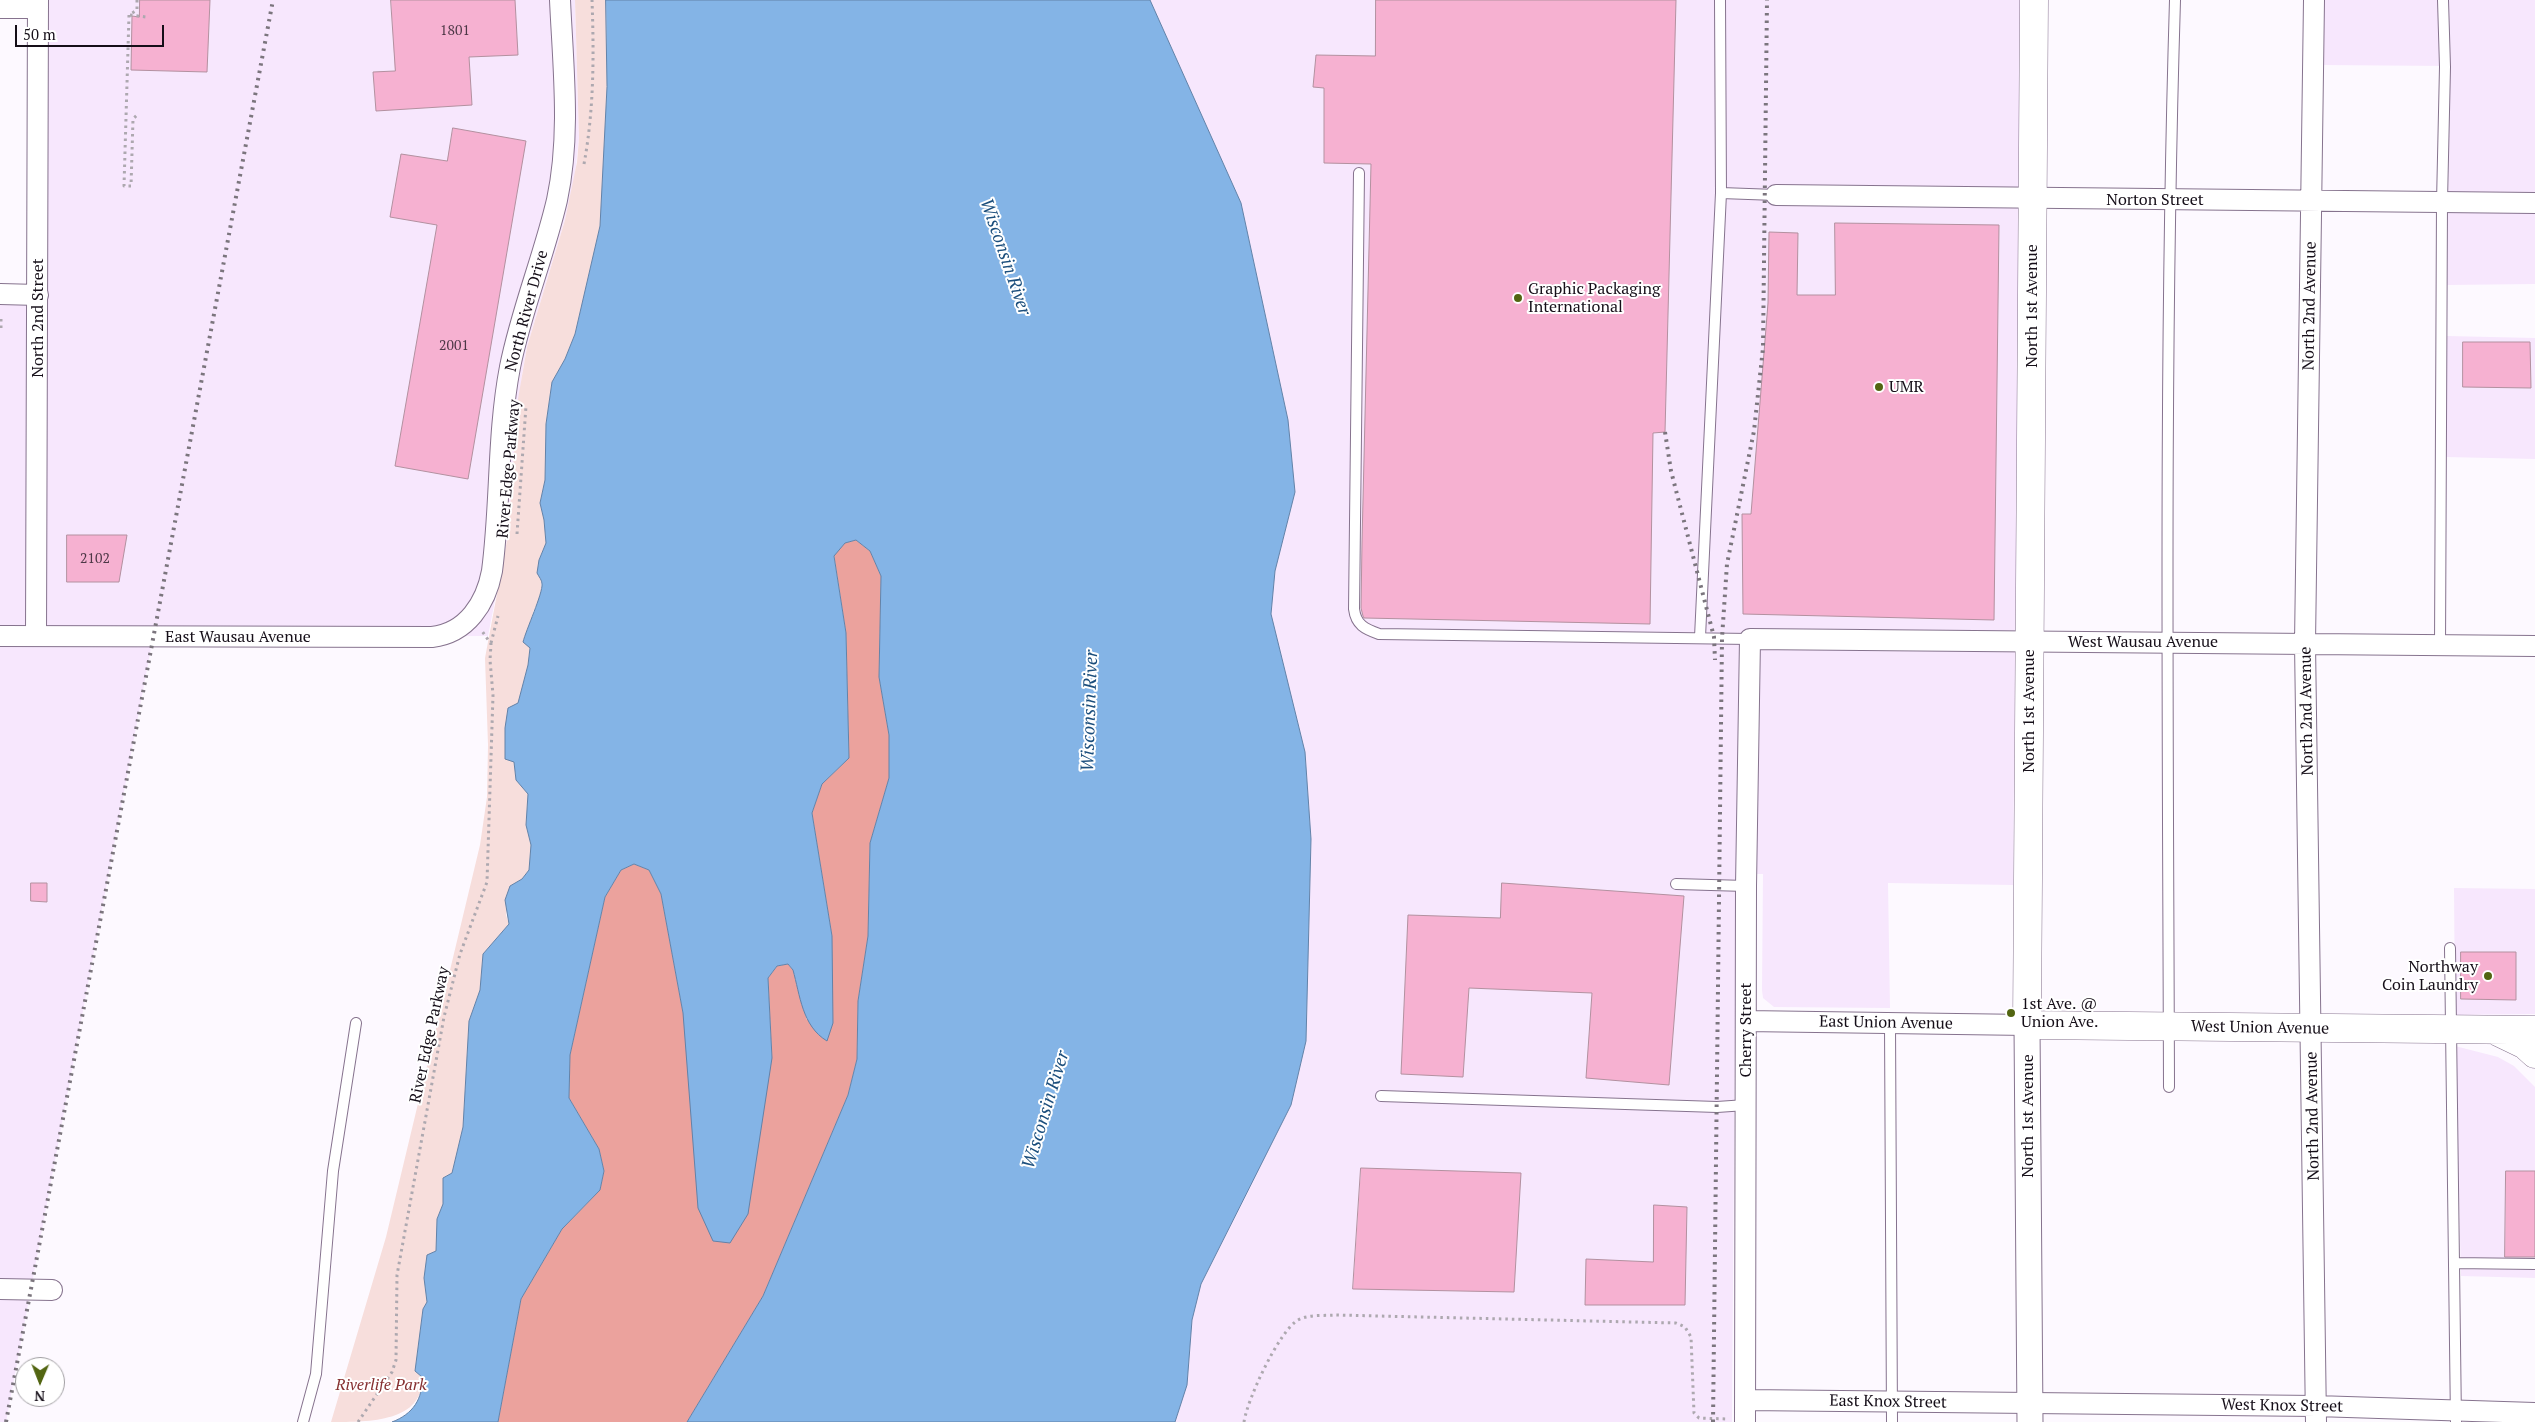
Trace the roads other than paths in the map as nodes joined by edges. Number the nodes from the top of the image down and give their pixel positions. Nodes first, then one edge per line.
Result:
1 (560, 0) edge
2 (1720, 0) edge
3 (2034, 0) edge
4 (2175, 0) edge
5 (2314, 0) edge
6 (2443, 0) edge
7 (38, 4) edge
8 (0, 8) edge
9 (1359, 173) dead end
10 (1721, 193) junction
11 (1776, 195) joint
12 (2033, 199) junction
13 (2169, 200) junction
14 (2312, 200) junction
15 (2442, 202) junction
16 (2535, 203) edge
17 (0, 294) edge
18 (38, 295) junction
19 (471, 618) joint
20 (0, 636) edge
21 (36, 636) junction
22 (1700, 637) junction
23 (1750, 639) junction
24 (2030, 641) junction
25 (2167, 642) junction
26 (2305, 643) junction
27 (2440, 645) junction
28 (2535, 646) edge
29 (1676, 884) dead end
30 (1746, 886) junction
31 (2450, 948) dead end
32 (1746, 1021) junction
33 (356, 1023) dead end
34 (1890, 1024) junction
35 (2027, 1025) junction
36 (2168, 1027) junction
37 (2451, 1029) junction
38 (2312, 1030) junction
39 (2492, 1030) junction
40 (2535, 1030) edge
41 (2535, 1054) edge
42 (2168, 1087) dead end
43 (1381, 1096) dead end
44 (1746, 1105) junction
45 (2454, 1263) junction
46 (2535, 1264) edge
47 (0, 1289) edge
48 (52, 1290) dead end
49 (1892, 1402) junction
50 (2030, 1413) edge
51 (2535, 1413) edge
52 (1746, 1414) edge
53 (2316, 1414) edge
54 (2456, 1416) edge
55 (303, 1422) edge
56 (1892, 1422) edge

1 - 19 street, North River Drive
2 - 10 lane
3 - 12 main road, North 1st Avenue
4 - 13 lane
5 - 14 street, North 2nd Avenue
6 - 15 lane
7 - 8 street
7 - 18 street, North 2nd Street
9 - 22 lane
10 - 11 lane
10 - 22 lane
11 - 12 street, Norton Street
12 - 13 street, Norton Street
12 - 24 main road, North 1st Avenue
13 - 14 street, Norton Street
13 - 25 lane
14 - 15 street, Norton Street
14 - 26 street, North 2nd Avenue
15 - 16 street, Norton Street
15 - 27 lane
17 - 18 street
18 - 21 street, North 2nd Street
19 - 21 street, East Wausau Avenue
20 - 21 street, East Wausau Avenue
22 - 23 lane
23 - 24 street, West Wausau Avenue
23 - 30 street, Cherry Street
24 - 25 street, West Wausau Avenue
24 - 35 main road, North 1st Avenue
25 - 26 street, West Wausau Avenue
25 - 36 lane
26 - 27 street, West Wausau Avenue
26 - 38 street, North 2nd Avenue
27 - 28 street, West Wausau Avenue
29 - 30 lane
30 - 32 street, Cherry Street
31 - 37 lane
32 - 34 street, East Union Avenue
32 - 44 street, Cherry Street
33 - 55 lane
34 - 35 street, East Union Avenue
34 - 49 lane
35 - 36 main road, West Union Avenue
35 - 50 street, North 1st Avenue
36 - 38 main road, West Union Avenue
36 - 42 lane
37 - 38 main road, West Union Avenue
37 - 39 main road, West Union Avenue
37 - 45 lane
38 - 53 street, North 2nd Avenue
39 - 40 main road, West Union Avenue
39 - 41 main road
43 - 44 lane
44 - 52 street, Cherry Street
45 - 46 lane
45 - 54 lane
47 - 48 street
49 - 50 street, East Knox Street
49 - 52 street, East Knox Street
49 - 56 lane
50 - 53 street, West Knox Street
51 - 54 street, West Knox Street
53 - 54 street, West Knox Street

